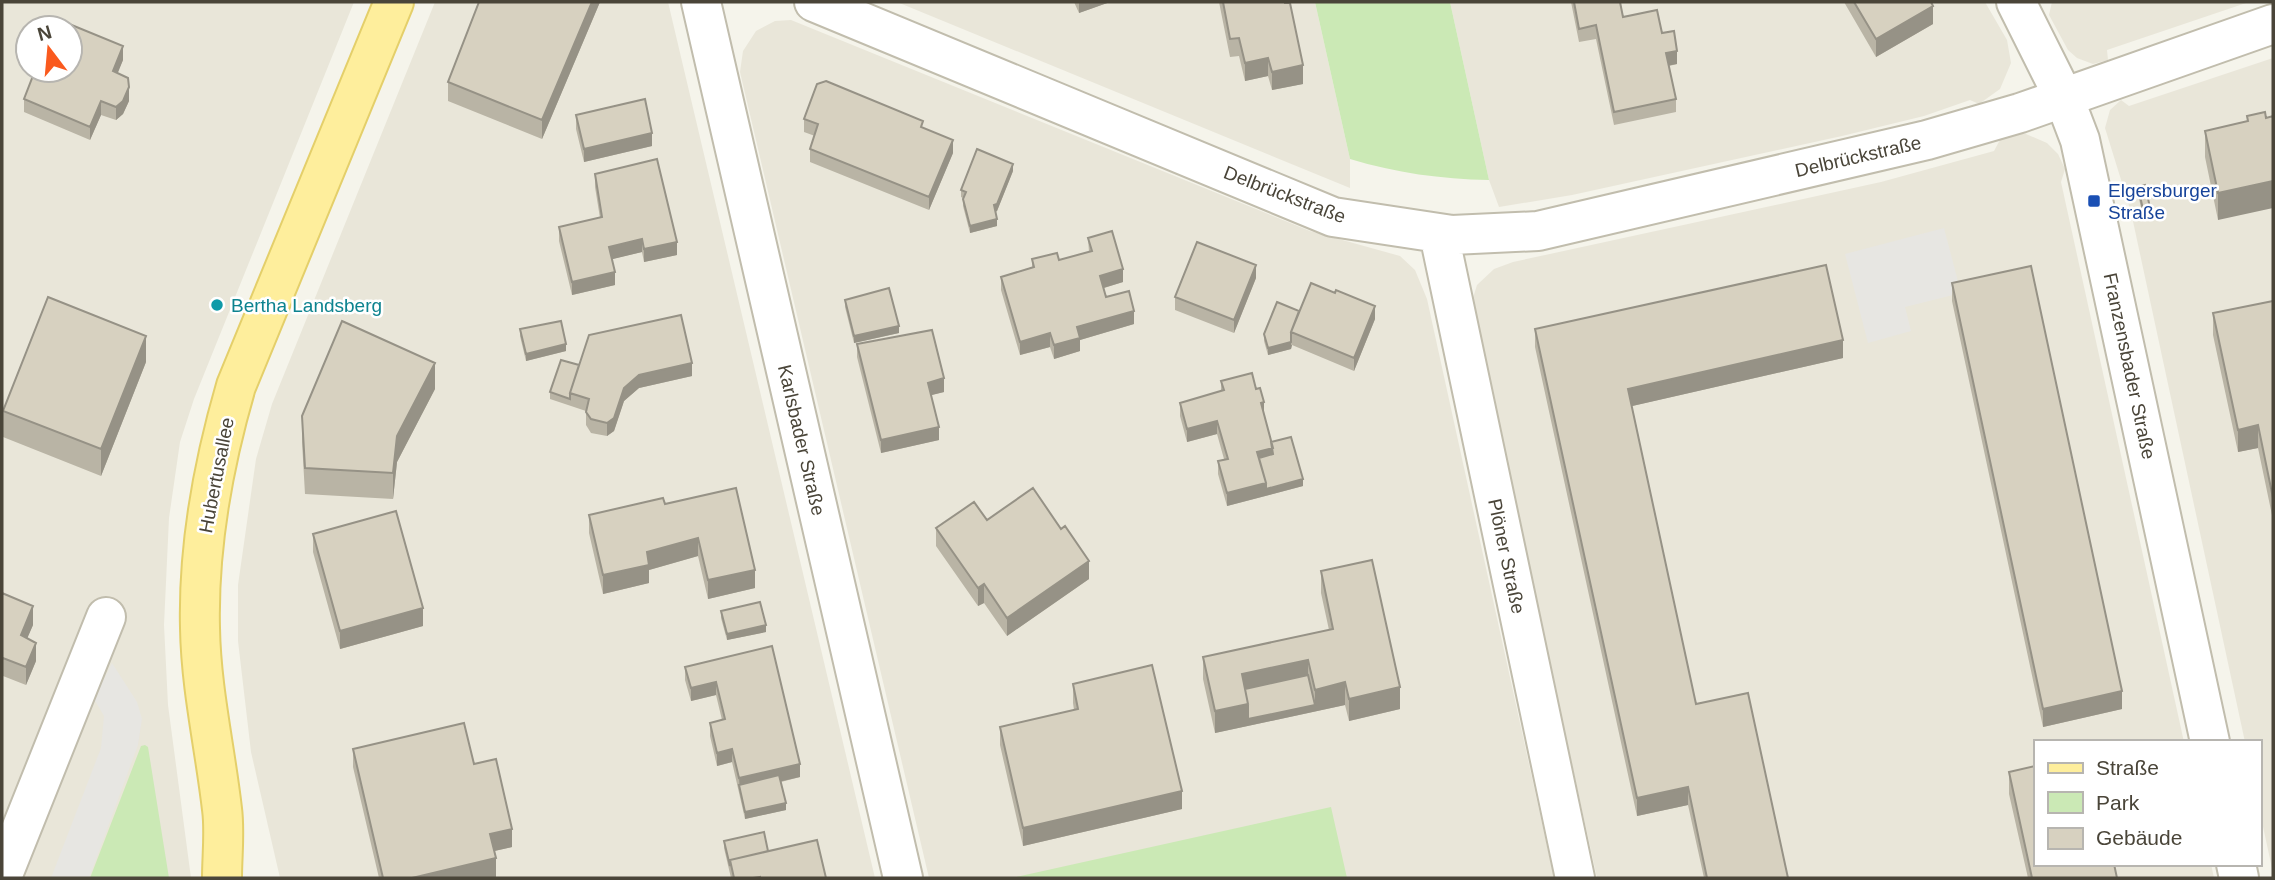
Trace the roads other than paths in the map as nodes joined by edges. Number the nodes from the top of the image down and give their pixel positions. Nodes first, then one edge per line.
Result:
1 (394, 2) edge
2 (701, 2) edge
3 (814, 2) edge
4 (2016, 2) edge
5 (2273, 24) edge
6 (2064, 98) junction
7 (1439, 234) junction
8 (106, 617) dead end
9 (2210, 740) edge
10 (222, 812) junction
11 (2, 877) edge
12 (222, 878) edge
13 (251, 878) edge
14 (902, 878) edge
15 (1575, 878) edge

1 - 10 main road, Hubertusallee
2 - 14 street, Karlsbader Straße
3 - 7 street, Delbrückstraße
4 - 6 street, Franzensbader Straße
5 - 6 street
6 - 7 street, Delbrückstraße
6 - 9 street, Franzensbader Straße
7 - 15 street, Plöner Straße
8 - 11 street
10 - 12 main road, Hubertusallee
10 - 13 main road, Hubertusallee

